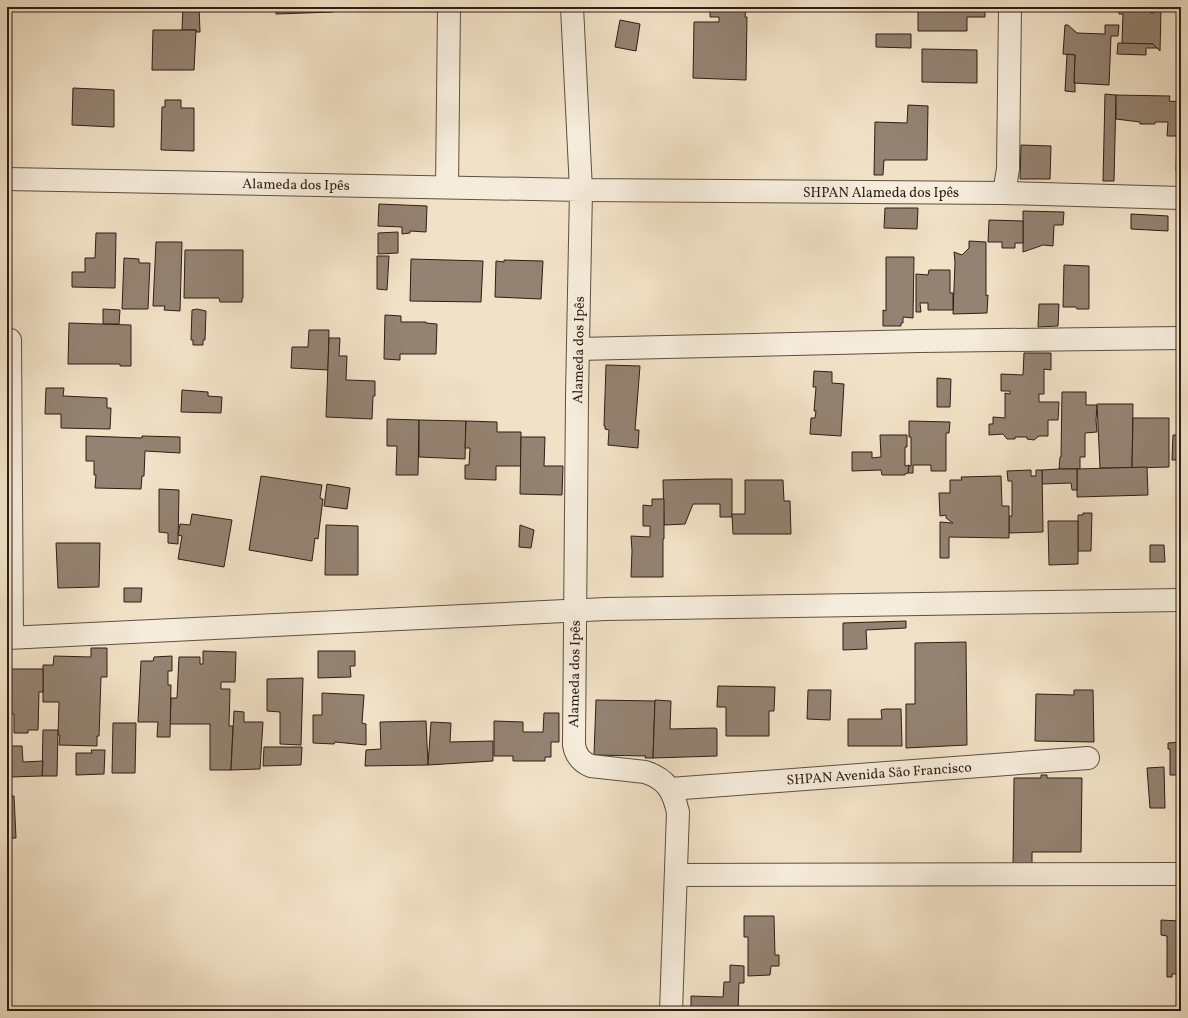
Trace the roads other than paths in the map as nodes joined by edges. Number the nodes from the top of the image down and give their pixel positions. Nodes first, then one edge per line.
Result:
1 (449, 7) edge
2 (572, 7) edge
3 (1010, 7) edge
4 (7, 179) edge
5 (448, 188) junction
6 (581, 190) junction
7 (1004, 193) junction
8 (1181, 198) edge
9 (1181, 338) edge
10 (10, 340) dead end
11 (578, 349) junction
12 (1181, 600) edge
13 (575, 611) junction
14 (9, 637) edge
15 (1088, 758) dead end
16 (670, 789) junction
17 (676, 874) junction
18 (1181, 874) edge
19 (672, 1011) edge

1 - 5 street
2 - 6 street
3 - 7 street
4 - 5 street, Alameda dos Ipês
5 - 6 street, Alameda dos Ipês
6 - 7 street, SHPAN Alameda dos Ipês
6 - 11 street, Alameda dos Ipês
7 - 8 street, SHPAN Alameda dos Ipês
9 - 11 street
10 - 14 street
11 - 13 street, Alameda dos Ipês
12 - 13 street
13 - 14 street
13 - 16 street, Alameda dos Ipês
15 - 16 street, SHPAN Avenida São Francisco
16 - 17 street, Alameda dos Ipês
17 - 18 street
17 - 19 street, Alameda dos Ipês

